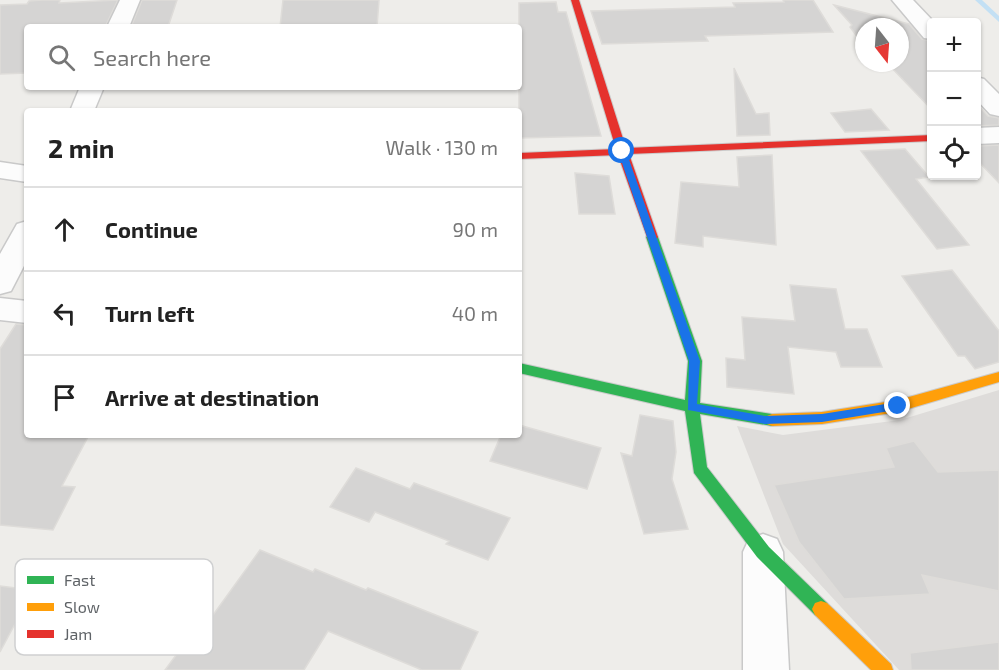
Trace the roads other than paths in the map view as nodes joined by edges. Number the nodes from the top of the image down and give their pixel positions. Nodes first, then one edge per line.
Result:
1 (130, 0) edge
2 (575, 0) edge
3 (902, 0) edge
4 (119, 24) edge
5 (927, 28) edge
6 (91, 90) edge
7 (981, 90) edge
8 (83, 108) edge
9 (999, 110) edge
10 (999, 135) edge
11 (981, 136) edge
12 (927, 138) edge
13 (622, 151) junction
14 (522, 156) edge
15 (0, 170) edge
16 (24, 174) edge
17 (24, 236) edge
18 (0, 284) edge
19 (0, 309) edge
20 (24, 312) edge
21 (522, 369) edge
22 (999, 376) edge
23 (692, 407) junction
24 (763, 552) junction
25 (766, 670) edge
26 (884, 670) edge

1 - 4 street
2 - 13 street
3 - 5 street
6 - 8 street
7 - 9 street
10 - 11 street
12 - 13 street
13 - 14 street
13 - 23 street
15 - 16 street
17 - 18 street
19 - 20 street
21 - 23 street
22 - 23 street
23 - 24 street
24 - 25 street
24 - 26 street

